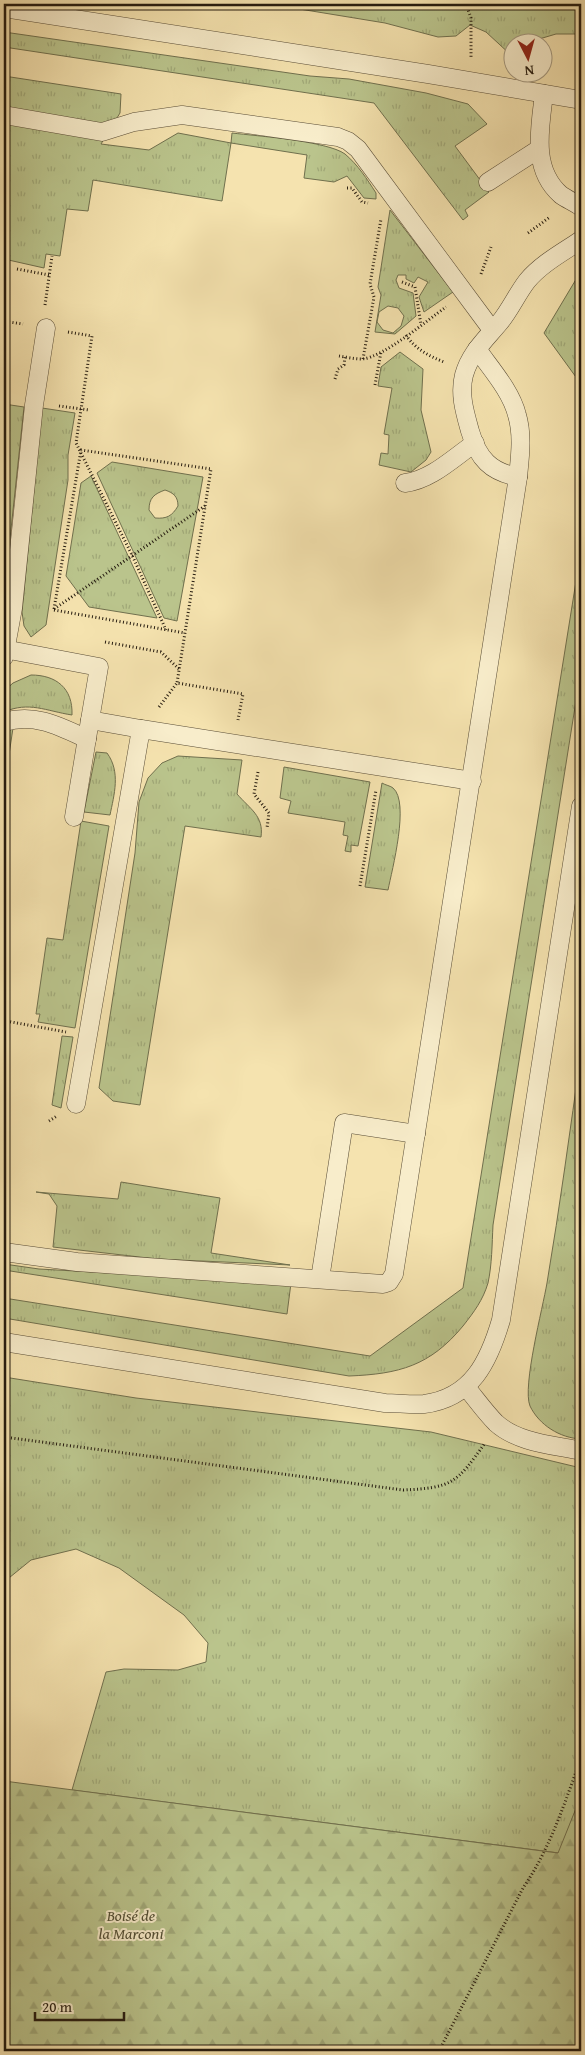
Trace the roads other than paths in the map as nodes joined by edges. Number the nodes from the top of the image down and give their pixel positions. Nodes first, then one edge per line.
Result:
1 (4, 8) edge
2 (544, 94) junction
3 (581, 100) edge
4 (4, 115) edge
5 (539, 149) junction
6 (488, 182) dead end
7 (581, 207) edge
8 (581, 240) edge
9 (46, 328) road end
10 (492, 330) junction
11 (477, 349) junction
12 (474, 443) junction
13 (518, 478) junction
14 (404, 483) dead end
15 (5, 652) edge
16 (90, 720) junction
17 (4, 722) edge
18 (141, 729) junction
19 (87, 739) junction
20 (472, 781) junction
21 (581, 806) edge
22 (74, 817) dead end
23 (76, 1104) dead end
24 (416, 1134) junction
25 (4, 1252) edge
26 (320, 1279) junction
27 (4, 1342) edge
28 (466, 1387) junction
29 (581, 1451) edge

1 - 2 lane
2 - 3 lane
2 - 5 lane
4 - 10 lane
5 - 6 lane
5 - 7 lane
8 - 10 lane
9 - 15 lane
10 - 11 lane
11 - 12 lane
11 - 13 lane
12 - 13 lane
12 - 14 lane
13 - 20 lane
15 - 16 lane
16 - 18 lane
16 - 19 lane
17 - 19 lane
18 - 20 lane
18 - 23 lane
19 - 22 lane
20 - 24 lane
21 - 28 lane
24 - 26 lane
24 - 26 lane
25 - 26 lane
27 - 28 lane
28 - 29 lane

